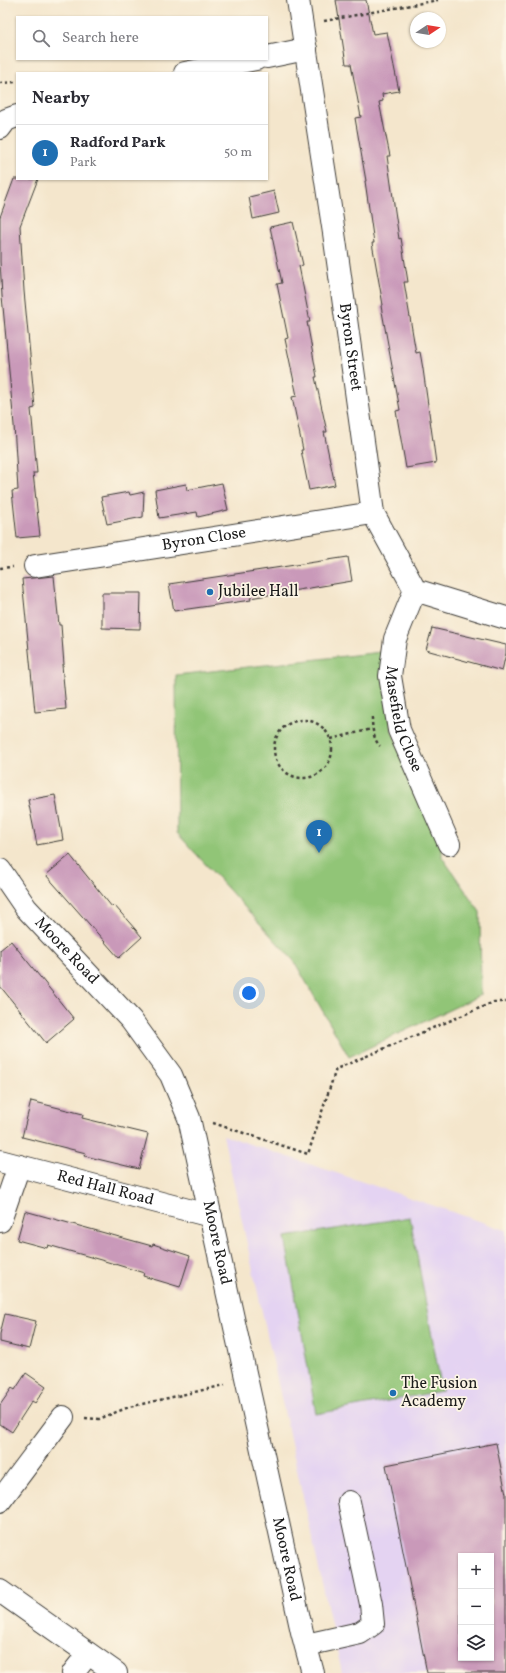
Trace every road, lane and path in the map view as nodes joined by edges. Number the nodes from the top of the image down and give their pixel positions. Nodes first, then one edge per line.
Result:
1 (298, 0) edge
2 (438, 0) edge
3 (302, 25) junction
4 (306, 49) junction
5 (268, 57) edge
6 (251, 60) edge
7 (190, 72) edge
8 (16, 82) edge
9 (0, 83) edge
10 (16, 116) edge
11 (0, 128) edge
12 (373, 513) junction
13 (36, 566) dead end
14 (416, 590) junction
15 (506, 618) edge
16 (372, 729) dead end
17 (331, 739) junction
18 (449, 844) dead end
19 (0, 870) edge
20 (506, 1002) edge
21 (189, 1118) junction
22 (9, 1163) edge
23 (211, 1216) junction
24 (0, 1221) edge
25 (247, 1380) junction
26 (64, 1417) joint
27 (0, 1501) edge
28 (349, 1502) dead end
29 (0, 1591) edge
30 (306, 1645) junction
31 (88, 1654) junction
32 (73, 1673) edge
33 (116, 1673) edge
34 (313, 1673) edge

1 - 3 street, Byron Street
2 - 3 path
3 - 4 street, Byron Street
4 - 5 street
4 - 12 street, Byron Street
6 - 7 street
8 - 9 path
10 - 11 street
12 - 13 street, Byron Close
12 - 14 street, Byron Street
14 - 15 street
14 - 18 street, Masefield Close
16 - 17 path
17 - 17 path
19 - 21 street, Moore Road
20 - 21 path
21 - 23 street, Moore Road
22 - 23 street, Red Hall Road
22 - 24 street
23 - 25 street, Moore Road
25 - 26 path
25 - 30 street, Moore Road
26 - 27 street
28 - 30 street
29 - 31 street
30 - 34 street, Moore Road
31 - 32 street
31 - 33 street

